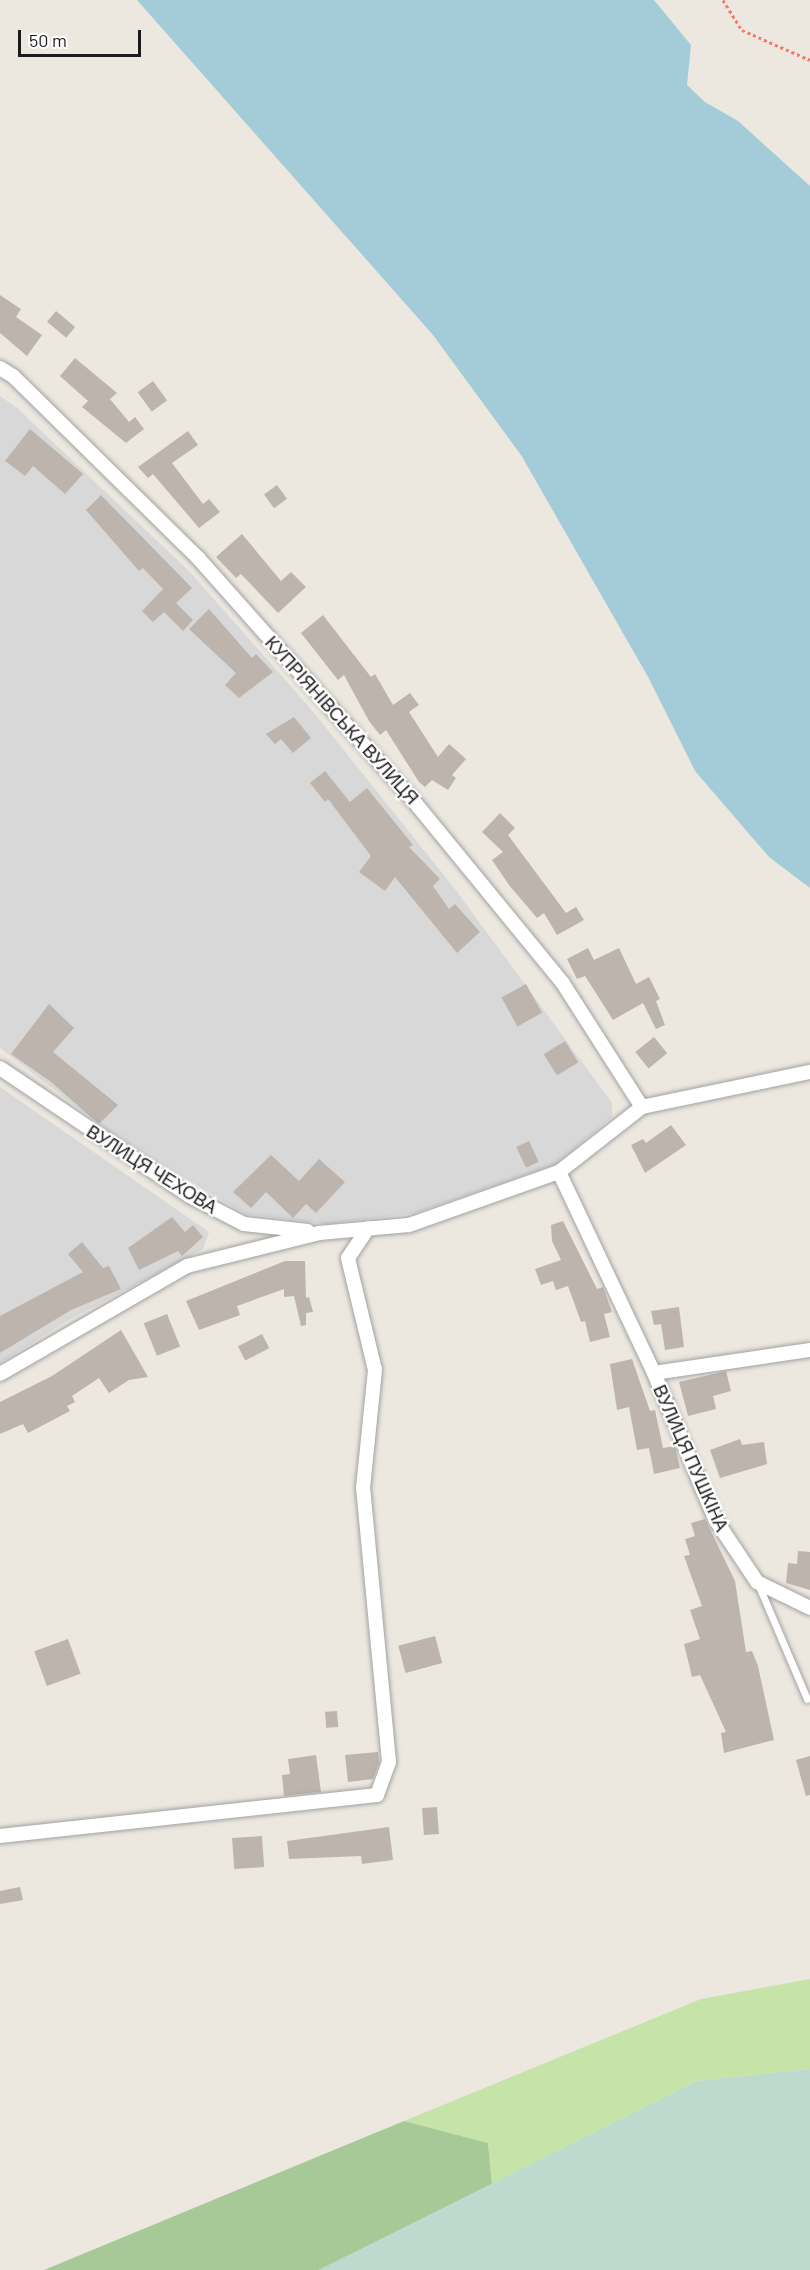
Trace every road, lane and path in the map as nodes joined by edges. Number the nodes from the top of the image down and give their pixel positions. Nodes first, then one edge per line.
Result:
1 (723, 0) edge
2 (810, 60) edge
3 (0, 368) edge
4 (0, 1068) edge
5 (810, 1072) edge
6 (642, 1107) junction
7 (559, 1172) junction
8 (368, 1228) junction
9 (319, 1233) junction
10 (810, 1350) edge
11 (654, 1373) junction
12 (0, 1374) edge
13 (757, 1582) junction
14 (810, 1608) edge
15 (807, 1699) dead end
16 (0, 1836) edge

1 - 2 path
3 - 6 street, КУПРІЯНІВСЬКА ВУЛИЦЯ
4 - 9 street, ВУЛИЦЯ ЧЕХОВА
5 - 6 street
6 - 7 street
7 - 8 street
7 - 11 street, ВУЛИЦЯ ПУШКІНА
8 - 9 street
8 - 16 street
9 - 12 street
10 - 11 street, ВУЛИЦЯ ПУШКІНА
11 - 13 street, ВУЛИЦЯ ПУШКІНА
13 - 14 street, ВУЛИЦЯ ПУШКІНА
13 - 15 lane

